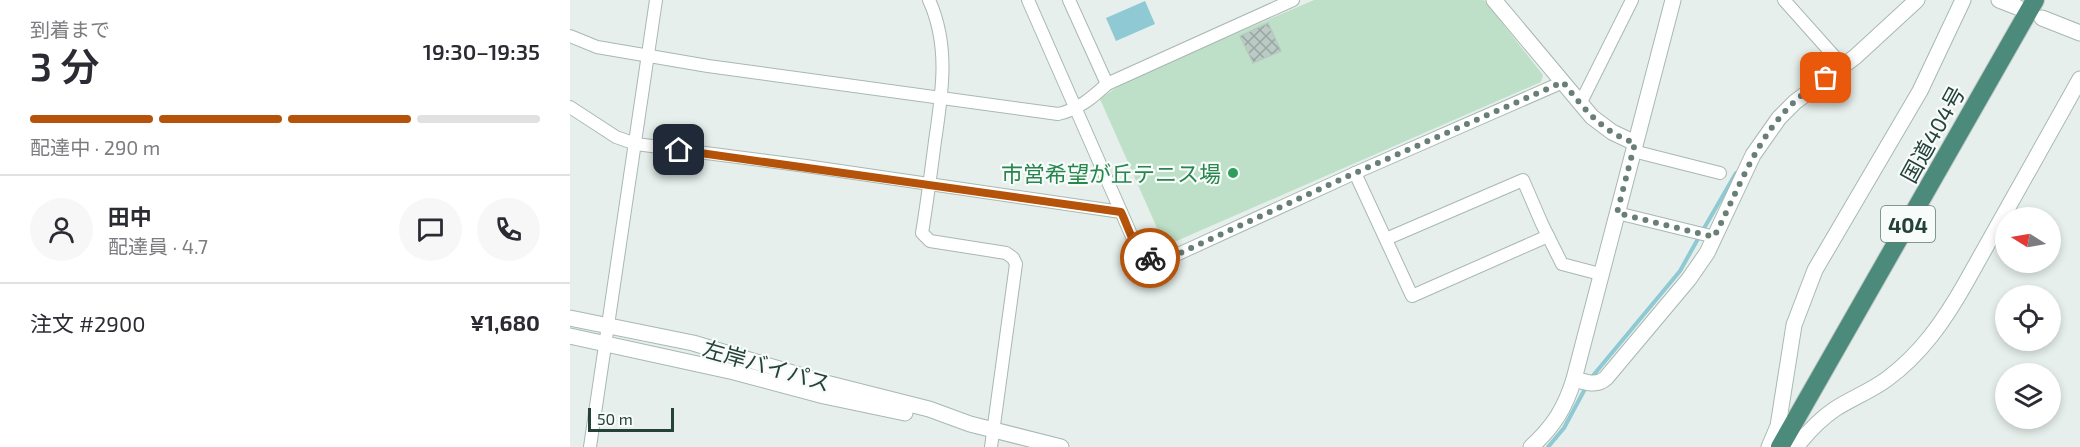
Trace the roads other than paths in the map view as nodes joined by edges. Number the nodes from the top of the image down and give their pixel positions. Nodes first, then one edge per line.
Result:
1 (656, 0) edge
2 (928, 0) edge
3 (1028, 0) edge
4 (1070, 0) edge
5 (1293, 0) edge
6 (1494, 0) edge
7 (1632, 0) edge
8 (1673, 0) edge
9 (1784, 0) edge
10 (1917, 0) edge
11 (1963, 0) edge
12 (1999, 0) edge
13 (2035, 0) edge
14 (2017, 7) dead end
15 (2042, 18) dead end
16 (2080, 33) edge
17 (570, 36) edge
18 (648, 55) junction
19 (1842, 65) junction
20 (2080, 79) edge
21 (1563, 82) junction
22 (1107, 84) junction
23 (941, 97) junction
24 (1580, 104) junction
25 (570, 107) edge
26 (1076, 108) junction
27 (636, 144) junction
28 (1634, 147) junction
29 (1355, 173) junction
30 (1720, 173) dead end
31 (929, 184) junction
32 (1121, 212) junction
33 (1617, 213) junction
34 (1548, 237) junction
35 (1714, 237) junction
36 (1386, 239) junction
37 (1600, 274) junction
38 (570, 318) edge
39 (609, 326) junction
40 (570, 336) edge
41 (606, 344) junction
42 (1574, 379) junction
43 (962, 422) junction
44 (994, 429) junction
45 (590, 447) edge
46 (992, 447) edge
47 (1061, 447) edge
48 (1531, 447) edge
49 (1769, 447) edge
50 (1780, 447) edge
51 (1796, 447) edge

1 - 18 street
2 - 23 street
3 - 26 street
4 - 22 street
5 - 22 street
6 - 21 street
7 - 24 street
8 - 28 street
9 - 19 street
10 - 19 street
11 - 49 street
12 - 14 street
13 - 50 highway, 国道404号 / 404
15 - 16 street
17 - 18 street
18 - 23 street
18 - 27 street
19 - 35 street
20 - 51 street
21 - 24 street
21 - 29 street
22 - 26 street
23 - 26 street
23 - 31 street
24 - 28 street
25 - 27 street
26 - 32 street
27 - 31 street
27 - 39 street
28 - 30 street
28 - 33 street
29 - 32 street
29 - 36 street
31 - 32 street
31 - 44 street
33 - 35 street
33 - 37 street
34 - 36 street
34 - 36 street
34 - 37 street
35 - 42 street
37 - 42 street
38 - 39 street, 左岸バイパス
39 - 41 street
39 - 43 street, 左岸バイパス
40 - 41 street, 左岸バイパス
41 - 43 street, 左岸バイパス
41 - 45 street
42 - 48 street
43 - 44 street, 左岸バイパス
44 - 46 street
44 - 47 street, 左岸バイパス

